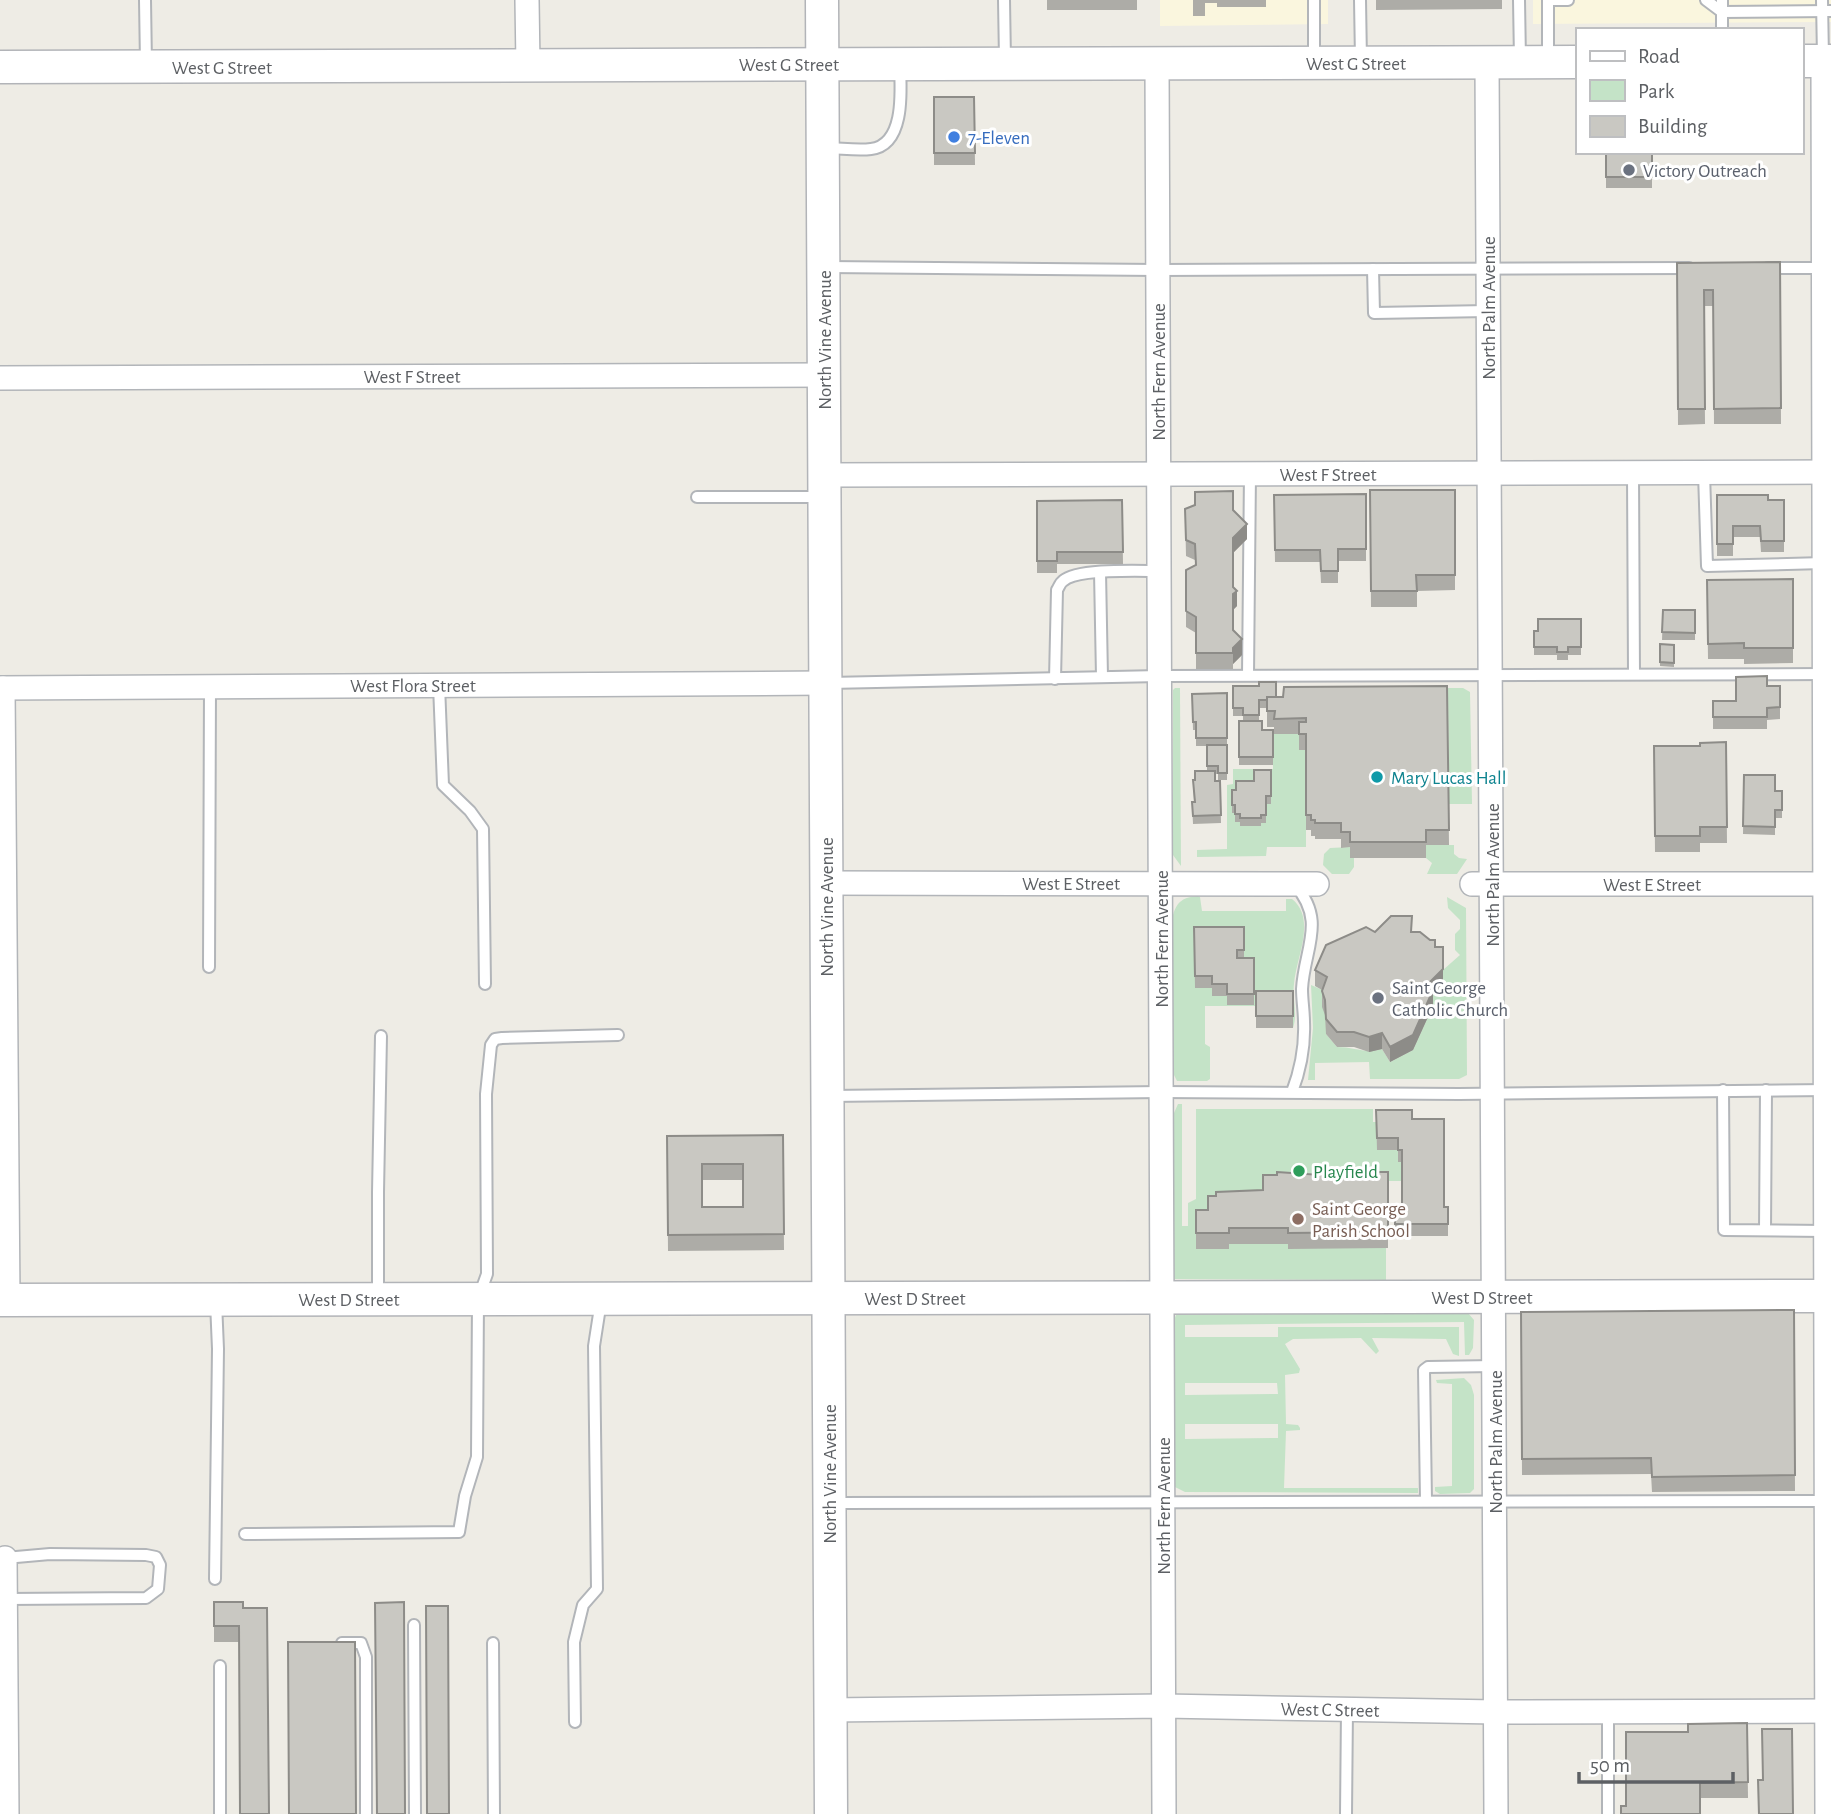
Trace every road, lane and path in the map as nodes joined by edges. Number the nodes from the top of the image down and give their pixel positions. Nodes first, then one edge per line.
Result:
1 (145, 0) edge
2 (527, 0) edge
3 (822, 0) edge
4 (1004, 0) edge
5 (1314, 0) edge
6 (1360, 0) edge
7 (1519, 0) edge
8 (1548, 0) edge
9 (1568, 0) edge
10 (1706, 0) edge
11 (1722, 6) edge
12 (1825, 8) edge
13 (1722, 28) edge
14 (1818, 61) edge
15 (1487, 62) junction
16 (1549, 62) edge
17 (822, 63) junction
18 (1314, 63) junction
19 (1361, 63) junction
20 (900, 64) junction
21 (1005, 64) junction
22 (1157, 64) junction
23 (528, 65) junction
24 (0, 67) edge
25 (146, 67) junction
26 (823, 148) junction
27 (824, 267) junction
28 (1488, 268) junction
29 (1698, 268) edge
30 (1754, 268) edge
31 (1827, 268) edge
32 (1373, 269) junction
33 (1158, 270) junction
34 (1488, 312) junction
35 (1827, 362) edge
36 (825, 375) junction
37 (0, 378) edge
38 (1159, 472) junction
39 (1827, 472) edge
40 (1250, 473) junction
41 (1633, 473) junction
42 (1703, 473) junction
43 (1489, 474) junction
44 (825, 486) junction
45 (697, 497) dead end
46 (1824, 563) junction
47 (1159, 571) junction
48 (1100, 572) junction
49 (1491, 674) junction
50 (1634, 674) junction
51 (1827, 674) edge
52 (1160, 676) junction
53 (1248, 676) junction
54 (1102, 677) junction
55 (1055, 678) junction
56 (826, 683) junction
57 (439, 685) junction
58 (210, 687) junction
59 (1, 688) edge
60 (826, 883) junction
61 (1160, 883) junction
62 (1306, 884) joint
63 (1482, 884) junction
64 (1828, 884) edge
65 (209, 967) dead end
66 (485, 984) dead end
67 (1828, 992) edge
68 (618, 1035) dead end
69 (382, 1036) dead end
70 (1828, 1052) edge
71 (1828, 1089) edge
72 (1723, 1090) junction
73 (1766, 1090) junction
74 (1161, 1092) junction
75 (1292, 1092) junction
76 (1493, 1093) junction
77 (827, 1096) junction
78 (1765, 1230) junction
79 (1825, 1231) junction
80 (1828, 1296) edge
81 (1494, 1297) junction
82 (602, 1298) junction
83 (828, 1298) junction
84 (1162, 1298) junction
85 (378, 1299) junction
86 (478, 1299) junction
87 (4, 1300) edge
88 (216, 1300) junction
89 (1495, 1366) junction
90 (1426, 1501) junction
91 (1495, 1501) junction
92 (1828, 1501) edge
93 (829, 1503) junction
94 (1163, 1503) junction
95 (245, 1534) dead end
96 (5, 1558) joint
97 (215, 1579) dead end
98 (5, 1599) junction
99 (414, 1625) dead end
100 (336, 1643) edge
101 (493, 1643) dead end
102 (220, 1666) dead end
103 (1164, 1706) junction
104 (1347, 1709) junction
105 (830, 1710) junction
106 (1829, 1711) edge
107 (1496, 1712) junction
108 (1608, 1712) junction
109 (3, 1714) edge
110 (575, 1722) dead end
111 (7, 1814) edge
112 (220, 1814) edge
113 (366, 1814) edge
114 (415, 1814) edge
115 (494, 1814) edge
116 (831, 1814) edge
117 (1164, 1814) edge
118 (1346, 1814) edge
119 (1496, 1814) edge
120 (1608, 1814) edge
121 (1827, 1814) edge

1 - 25 lane
2 - 23 street
3 - 17 street, North Vine Avenue
4 - 21 lane
5 - 18 lane
6 - 19 lane
7 - 16 lane
8 - 9 lane
8 - 16 lane
10 - 11 lane
11 - 12 lane
11 - 13 lane
12 - 14 lane
14 - 31 street
15 - 16 street, West G Street
15 - 19 street, West G Street
15 - 28 street, North Palm Avenue
17 - 20 street, West G Street
17 - 23 street, West G Street
17 - 26 street, North Vine Avenue
18 - 19 street, West G Street
18 - 22 street, West G Street
20 - 21 street, West G Street
20 - 26 lane
21 - 22 street, West G Street
22 - 33 street, North Fern Avenue
23 - 25 street, West G Street
24 - 25 street, West G Street
26 - 27 street, North Vine Avenue
27 - 33 lane
27 - 36 street, North Vine Avenue
28 - 29 lane
28 - 32 lane
28 - 34 street, North Palm Avenue
30 - 31 lane
31 - 35 street
32 - 33 lane
32 - 34 lane
33 - 38 street, North Fern Avenue
34 - 43 street, North Palm Avenue
35 - 39 street
36 - 37 street, West F Street
36 - 44 street, North Vine Avenue
38 - 40 street, West F Street
38 - 44 street, West F Street
38 - 47 street, North Fern Avenue
39 - 42 street, West F Street
39 - 46 street
40 - 43 street, West F Street
40 - 53 lane
41 - 42 street, West F Street
41 - 43 street, West F Street
41 - 50 lane
42 - 46 lane
43 - 49 street, North Palm Avenue
44 - 45 lane
44 - 56 street, North Vine Avenue
46 - 51 street
47 - 48 lane
47 - 52 street, North Fern Avenue
48 - 54 lane
48 - 55 lane
49 - 50 lane
49 - 53 lane
49 - 63 street, North Palm Avenue
50 - 51 lane
51 - 64 street
52 - 53 lane
52 - 54 lane
52 - 61 street, North Fern Avenue
54 - 55 lane
55 - 56 lane
56 - 57 street, West Flora Street
56 - 60 street, North Vine Avenue
57 - 58 street, West Flora Street
57 - 66 lane
58 - 59 street, West Flora Street
58 - 65 lane
59 - 87 street
60 - 61 street, West E Street
60 - 77 street, North Vine Avenue
61 - 62 street, West E Street
61 - 74 street, North Fern Avenue
62 - 75 lane
63 - 64 street, West E Street
63 - 76 street, North Palm Avenue
64 - 67 street
67 - 70 street
68 - 86 lane
69 - 85 lane
70 - 71 street
71 - 73 lane
71 - 79 street
72 - 73 lane
72 - 76 lane
72 - 78 lane
73 - 78 lane
74 - 75 lane
74 - 77 lane
74 - 84 street, North Fern Avenue
75 - 76 lane
76 - 81 street, North Palm Avenue
77 - 83 street, North Vine Avenue
78 - 79 lane
79 - 80 street
80 - 81 street, West D Street
80 - 92 street
81 - 84 street, West D Street
81 - 89 street, North Palm Avenue
82 - 83 street, West D Street
82 - 86 street, West D Street
82 - 110 lane
83 - 84 street, West D Street
83 - 93 street, North Vine Avenue
84 - 94 street, North Fern Avenue
85 - 86 street, West D Street
85 - 88 street, West D Street
86 - 95 lane
87 - 88 street, West D Street
88 - 97 lane
89 - 90 lane
89 - 91 street, North Palm Avenue
90 - 91 lane
90 - 94 lane
91 - 92 lane
91 - 107 street, North Palm Avenue
92 - 106 street
93 - 94 lane
93 - 105 street, North Vine Avenue
94 - 103 street, North Fern Avenue
96 - 98 street
96 - 98 lane
98 - 109 street
99 - 114 lane
100 - 113 lane
101 - 115 lane
102 - 112 lane
103 - 104 street, West C Street
103 - 105 street, West C Street
103 - 117 street, North Fern Avenue
104 - 107 street, West C Street
104 - 118 lane
105 - 116 street, North Vine Avenue
106 - 108 street, West C Street
106 - 121 street
107 - 108 street, West C Street
107 - 119 street, North Palm Avenue
108 - 120 lane
109 - 111 street

